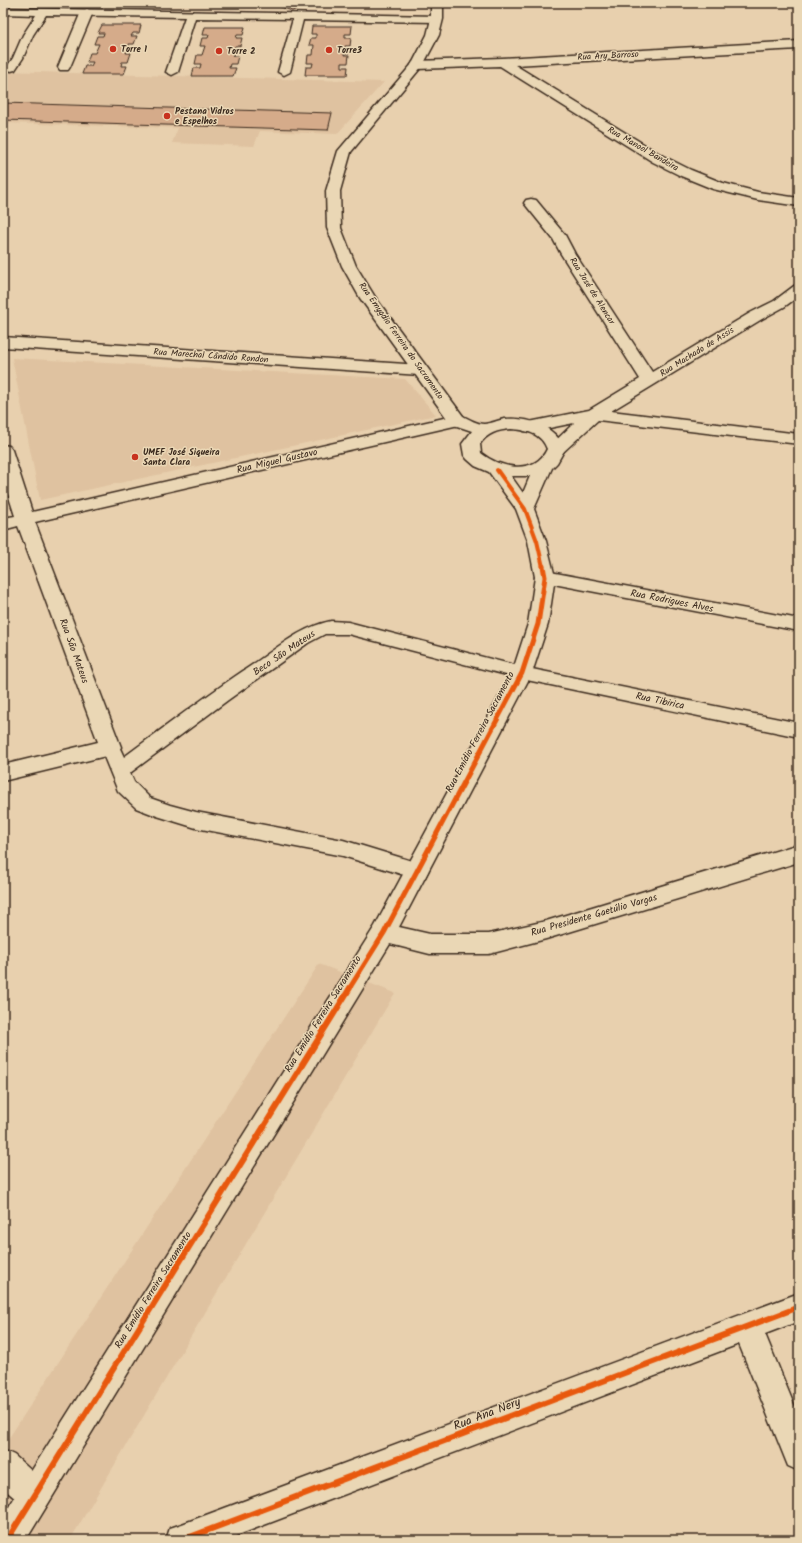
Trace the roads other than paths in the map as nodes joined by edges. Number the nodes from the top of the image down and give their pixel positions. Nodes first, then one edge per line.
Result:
1 (210, 3) edge
2 (437, 3) edge
3 (3, 11) edge
4 (43, 12) junction
5 (87, 12) junction
6 (191, 14) junction
7 (206, 15) junction
8 (299, 16) junction
9 (437, 19) junction
10 (799, 45) edge
11 (502, 62) junction
12 (417, 65) junction
13 (64, 67) dead end
14 (11, 68) dead end
15 (172, 72) dead end
16 (284, 72) dead end
17 (799, 202) edge
18 (530, 203) dead end
19 (799, 289) edge
20 (779, 304) junction
21 (799, 306) edge
22 (3, 342) edge
23 (420, 370) junction
24 (649, 382) junction
25 (594, 414) junction
26 (457, 420) junction
27 (530, 427) junction
28 (484, 430) junction
29 (799, 439) edge
30 (556, 449) junction
31 (3, 450) edge
32 (544, 466) junction
33 (497, 470) junction
34 (525, 509) junction
35 (26, 519) junction
36 (3, 524) edge
37 (544, 577) junction
38 (799, 625) edge
39 (522, 673) junction
40 (799, 730) edge
41 (110, 747) junction
42 (119, 771) junction
43 (3, 773) edge
44 (799, 853) edge
45 (417, 871) junction
46 (384, 933) junction
47 (799, 1307) edge
48 (747, 1327) junction
49 (799, 1455) edge
50 (3, 1466) edge
51 (35, 1496) junction
52 (7, 1540) edge
53 (182, 1540) edge

1 - 7 lane
2 - 9 street, Rua Emygdio Ferreira do Sacramento
3 - 4 lane
4 - 5 lane
4 - 14 lane
5 - 6 lane
5 - 13 street
6 - 7 lane
6 - 15 lane
7 - 8 lane
8 - 9 lane
8 - 16 lane
9 - 12 street, Rua Emygdio Ferreira do Sacramento
10 - 11 street, Rua Ary Barroso
11 - 12 street, Rua Ary Barroso
11 - 17 street, Rua Manoel Bandeira
12 - 23 street, Rua Emygdio Ferreira do Sacramento
18 - 24 street, Rua José de Alencar
19 - 20 street, Rua Machado de Assis
20 - 21 street
20 - 24 street, Rua Machado de Assis
22 - 23 street, Rua Marechal Cândido Rondon
23 - 26 street, Rua Emygdio Ferreira do Sacramento
24 - 25 street, Rua Machado de Assis
25 - 27 street, Rua Machado de Assis
25 - 29 street
25 - 30 street, Rua Machado de Assis
26 - 28 street
26 - 35 street, Rua Miguel Gustavo
27 - 28 street
27 - 30 street
28 - 33 street
30 - 32 street
31 - 35 street, Rua São Mateus
32 - 33 street
32 - 34 street
33 - 34 street, Rua Emídio Ferreira Sacramento
34 - 37 street, Rua Emídio Ferreira Sacramento
35 - 36 street, Rua Miguel Gustavo
35 - 41 street, Rua São Mateus
37 - 38 street, Rua Rodrigues Alves
37 - 39 street, Rua Emídio Ferreira Sacramento
39 - 40 lane, Rua Tibirica
39 - 42 lane, Beco São Mateus
39 - 45 street, Rua Emídio Ferreira Sacramento
41 - 42 lane
41 - 43 street
42 - 45 lane
44 - 46 street, Rua Presidente Gaetúlio Vargas
45 - 46 street, Rua Emídio Ferreira Sacramento
46 - 51 street, Rua Emídio Ferreira Sacramento
47 - 48 street, Rua Ana Nery
48 - 49 street
48 - 53 street, Rua Ana Nery
50 - 51 street
51 - 52 street, Rua Emídio Ferreira Sacramento

